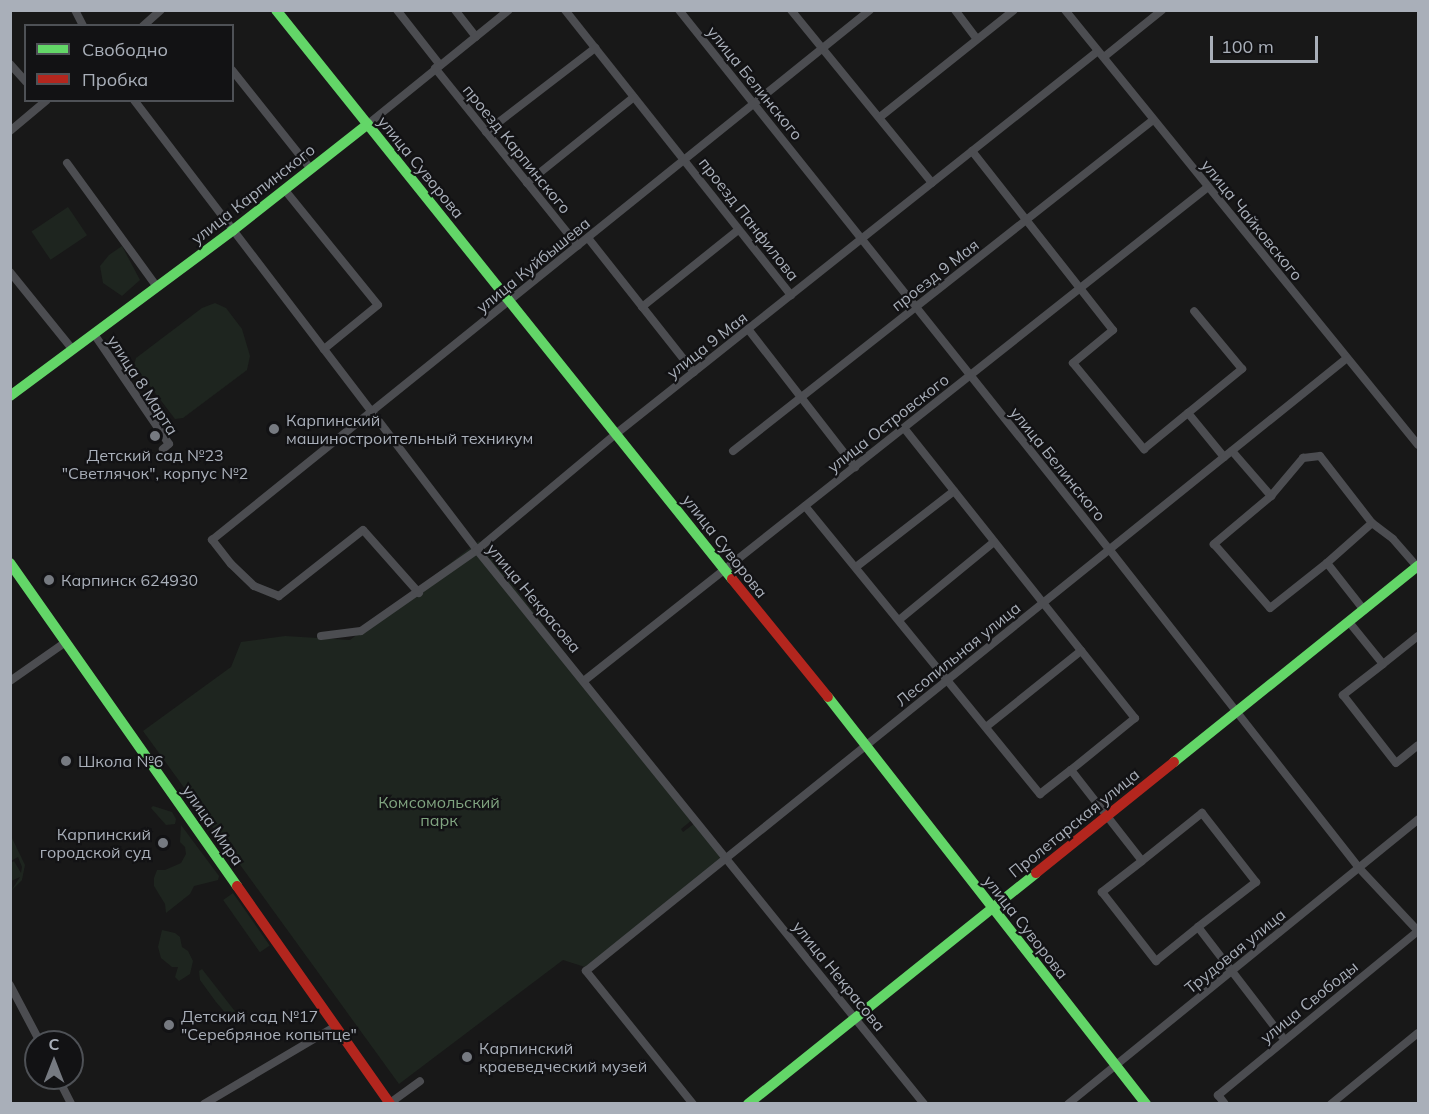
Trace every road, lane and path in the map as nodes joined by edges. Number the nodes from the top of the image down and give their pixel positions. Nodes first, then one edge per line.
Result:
1 (75, 10) edge
2 (161, 10) edge
3 (276, 10) edge
4 (397, 10) edge
5 (455, 10) edge
6 (509, 10) edge
7 (565, 10) edge
8 (679, 10) edge
9 (791, 10) edge
10 (870, 10) edge
11 (955, 10) edge
12 (1014, 10) edge
13 (1065, 10) edge
14 (1162, 10) edge
15 (82, 24) edge
16 (145, 24) edge
17 (476, 37) junction
18 (977, 39) junction
19 (595, 48) junction
20 (823, 49) junction
21 (1101, 54) junction
22 (10, 64) edge
23 (437, 67) junction
24 (234, 73) edge
25 (24, 80) edge
26 (634, 97) junction
27 (43, 102) edge
28 (135, 102) edge
29 (754, 104) junction
30 (880, 117) junction
31 (1153, 120) junction
32 (368, 124) junction
33 (10, 131) edge
34 (486, 132) junction
35 (972, 152) junction
36 (685, 159) junction
37 (68, 163) dead end
38 (310, 168) junction
39 (527, 183) junction
40 (932, 183) junction
41 (1208, 187) junction
42 (285, 189) junction
43 (1026, 220) junction
44 (738, 230) junction
45 (232, 231) junction
46 (588, 237) junction
47 (862, 238) junction
48 (578, 246) junction
49 (10, 272) edge
50 (157, 287) junction
51 (1080, 290) junction
52 (791, 295) junction
53 (510, 301) junction
54 (642, 307) junction
55 (916, 308) junction
56 (1194, 311) dead end
57 (748, 329) junction
58 (94, 334) junction
59 (324, 349) junction
60 (73, 350) junction
61 (1347, 358) junction
62 (694, 372) junction
63 (970, 376) junction
64 (10, 396) edge
65 (801, 398) junction
66 (371, 412) junction
67 (1188, 413) junction
68 (904, 428) junction
69 (617, 433) junction
70 (1419, 446) edge
71 (163, 450) dead end
72 (733, 451) dead end
73 (1232, 451) junction
74 (1224, 457) junction
75 (855, 466) junction
76 (954, 491) junction
77 (1271, 496) junction
78 (806, 506) junction
79 (1372, 523) junction
80 (994, 542) junction
81 (1109, 549) junction
82 (477, 550) junction
83 (1327, 562) junction
84 (10, 563) edge
85 (856, 567) junction
86 (1418, 567) edge
87 (724, 570) junction
88 (419, 593) junction
89 (1042, 603) junction
90 (1364, 610) junction
91 (899, 620) junction
92 (1349, 622) junction
93 (321, 636) dead end
94 (1419, 636) edge
95 (66, 642) junction
96 (1081, 651) junction
97 (1383, 664) junction
98 (948, 679) junction
99 (585, 680) junction
100 (10, 681) edge
101 (1236, 712) junction
102 (986, 727) junction
103 (866, 745) junction
104 (1419, 746) edge
105 (1071, 770) junction
106 (1110, 819) junction
107 (1419, 820) edge
108 (727, 857) junction
109 (1142, 861) junction
110 (1359, 868) junction
111 (992, 908) junction
112 (1198, 927) junction
113 (1419, 931) edge
114 (1232, 971) junction
115 (10, 985) edge
116 (855, 1018) junction
117 (336, 1026) junction
118 (34, 1030) edge
119 (1419, 1033) edge
120 (1284, 1039) junction
121 (1116, 1065) junction
122 (420, 1081) dead end
123 (64, 1090) edge
124 (390, 1103) edge
125 (71, 1104) edge
126 (204, 1104) edge
127 (693, 1104) edge
128 (748, 1104) edge
129 (924, 1104) edge
130 (1068, 1104) edge
131 (1146, 1104) edge
132 (1225, 1104) edge
133 (1331, 1104) edge

1 - 15 street
2 - 16 street
3 - 32 main road, улица Суворова
4 - 23 street, проезд Карпинского
5 - 17 street
6 - 17 street, улица Карпинского
7 - 19 street
8 - 29 street, улица Белинского
9 - 20 street
10 - 20 street, улица Куйбышева
11 - 18 street
12 - 18 street
13 - 21 street, улица Чайковского
14 - 21 street, улица 9 Мая
17 - 23 street, улица Карпинского
18 - 30 street
19 - 26 street
19 - 34 street
20 - 29 street, улица Куйбышева
20 - 30 street
21 - 31 street, улица Чайковского
21 - 35 street, улица 9 Мая
22 - 25 street
23 - 32 street, улица Карпинского
23 - 34 street, проезд Карпинского
24 - 38 street
26 - 36 street
26 - 39 street
27 - 33 street
28 - 45 street, улица Некрасова
29 - 36 street, улица Куйбышева
29 - 47 street, улица Белинского
30 - 40 street
31 - 41 street, улица Чайковского
31 - 43 street, проезд 9 Мая
32 - 38 main road, улица Карпинского
32 - 53 main road, улица Суворова
34 - 39 street, проезд Карпинского
35 - 40 street, улица 9 Мая
35 - 43 street
36 - 44 street, проезд Панфилова
36 - 46 street, улица Куйбышева
37 - 50 street
38 - 42 main road, улица Карпинского
39 - 48 street, проезд Карпинского
40 - 47 street, улица 9 Мая
41 - 51 street, улица Островского
41 - 61 street, улица Чайковского
42 - 45 main road, улица Карпинского
42 - 59 street
43 - 51 street
43 - 55 street, проезд 9 Мая
44 - 52 street, проезд Панфилова
44 - 54 street
45 - 50 main road, улица Карпинского
45 - 59 street, улица Некрасова
46 - 48 street, улица Куйбышева
46 - 54 street
47 - 52 street, улица 9 Мая
47 - 55 street, улица Белинского
48 - 53 street, улица Куйбышева
49 - 60 street
50 - 58 main road, улица Карпинского
51 - 63 street, улица Островского
51 - 67 street
52 - 57 street, улица 9 Мая
53 - 66 street, улица Куйбышева
53 - 69 main road, улица Суворова
54 - 62 street
55 - 63 street, улица Белинского
55 - 65 street, проезд 9 Мая
56 - 67 street
57 - 62 street, улица 9 Мая
57 - 65 street
58 - 60 main road, улица Карпинского
58 - 71 street, улица 8 Марта
59 - 66 street, улица Некрасова
60 - 64 main road, улица Карпинского
61 - 70 street, улица Чайковского
61 - 73 street, Лесопильная улица
62 - 69 street, улица 9 Мая
63 - 68 street, улица Островского
63 - 81 street, улица Белинского
65 - 72 street, проезд 9 Мая
65 - 75 street
66 - 82 street, улица Некрасова
66 - 88 street, улица Куйбышева
67 - 74 street
68 - 75 street, улица Островского
68 - 76 street
69 - 82 street, улица 9 Мая
69 - 87 main road, улица Суворова
73 - 74 street, Лесопильная улица
73 - 77 street
74 - 81 street, Лесопильная улица
75 - 78 street, улица Островского
76 - 80 street
76 - 85 street
77 - 79 street
77 - 83 street
78 - 85 street
78 - 87 street, улица Островского
79 - 83 street
79 - 86 street
80 - 89 street
80 - 91 street
81 - 89 street, Лесопильная улица
81 - 101 street, улица Белинского
82 - 88 street, улица 9 Мая
82 - 99 street, улица Некрасова
83 - 90 street
84 - 95 main road, улица Мира
85 - 91 street
86 - 90 main road, Пролетарская улица
87 - 99 street, улица Островского
87 - 103 main road, улица Суворова
88 - 93 street, улица 9 Мая
89 - 96 street
89 - 98 street, Лесопильная улица
90 - 92 main road, Пролетарская улица
91 - 98 street
92 - 97 street
92 - 101 main road, Пролетарская улица
94 - 97 street
95 - 100 street
95 - 117 main road, улица Мира
96 - 102 street
96 - 105 street
97 - 104 street
98 - 102 street
98 - 103 street, Лесопильная улица
99 - 108 street, улица Некрасова
101 - 106 main road, Пролетарская улица
101 - 110 street, улица Белинского
102 - 105 street
103 - 108 street, Лесопильная улица
103 - 111 main road, улица Суворова
105 - 106 street
106 - 109 street
106 - 111 main road, Пролетарская улица
107 - 110 street, Трудовая улица
108 - 116 street, улица Некрасова
108 - 127 street, Лесопильная улица
109 - 112 street
109 - 112 street
110 - 113 street, улица Белинского
110 - 114 street, Трудовая улица
111 - 116 main road, Пролетарская улица
111 - 121 main road, улица Суворова
112 - 114 street
113 - 120 street, улица Свободы
114 - 120 street
114 - 121 street, Трудовая улица
115 - 118 street
116 - 128 main road, Пролетарская улица
116 - 129 street, улица Некрасова
117 - 124 main road, улица Мира
117 - 126 street
119 - 133 street
120 - 132 street, улица Свободы
121 - 130 street, Трудовая улица
121 - 131 main road, улица Суворова
122 - 124 street
123 - 125 street

